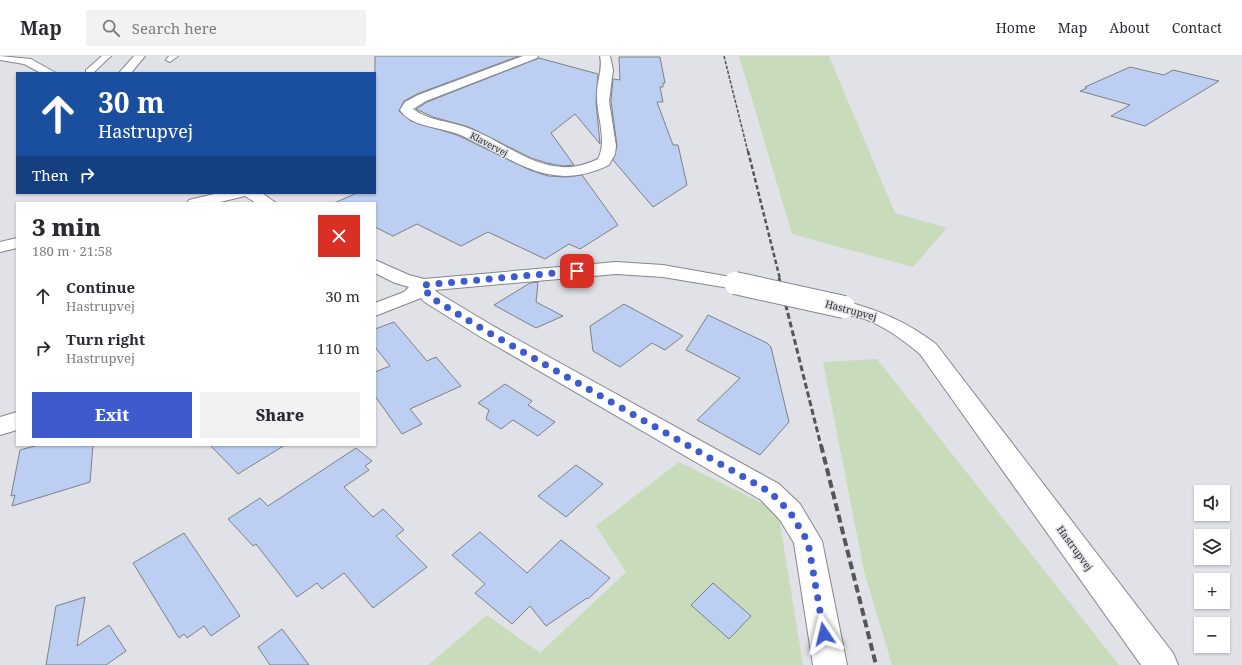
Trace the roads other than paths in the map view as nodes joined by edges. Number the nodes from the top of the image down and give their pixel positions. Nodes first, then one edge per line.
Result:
1 (107, 56) edge
2 (140, 56) edge
3 (534, 56) edge
4 (606, 56) edge
5 (0, 57) edge
6 (48, 72) edge
7 (89, 72) dead end
8 (127, 72) edge
9 (236, 194) edge
10 (253, 194) edge
11 (200, 202) edge
12 (266, 202) edge
13 (16, 243) edge
14 (0, 247) edge
15 (376, 266) edge
16 (423, 285) junction
17 (376, 310) edge
18 (16, 421) edge
19 (0, 426) edge
20 (830, 665) edge
21 (1161, 665) edge

1 - 7 lane
2 - 8 street
3 - 4 street, Klavervej
5 - 6 street
9 - 11 street
10 - 12 street
13 - 14 street
15 - 16 street, Hastrupvej
16 - 17 street
16 - 20 street
16 - 21 street, Hastrupvej, bridge
18 - 19 street

